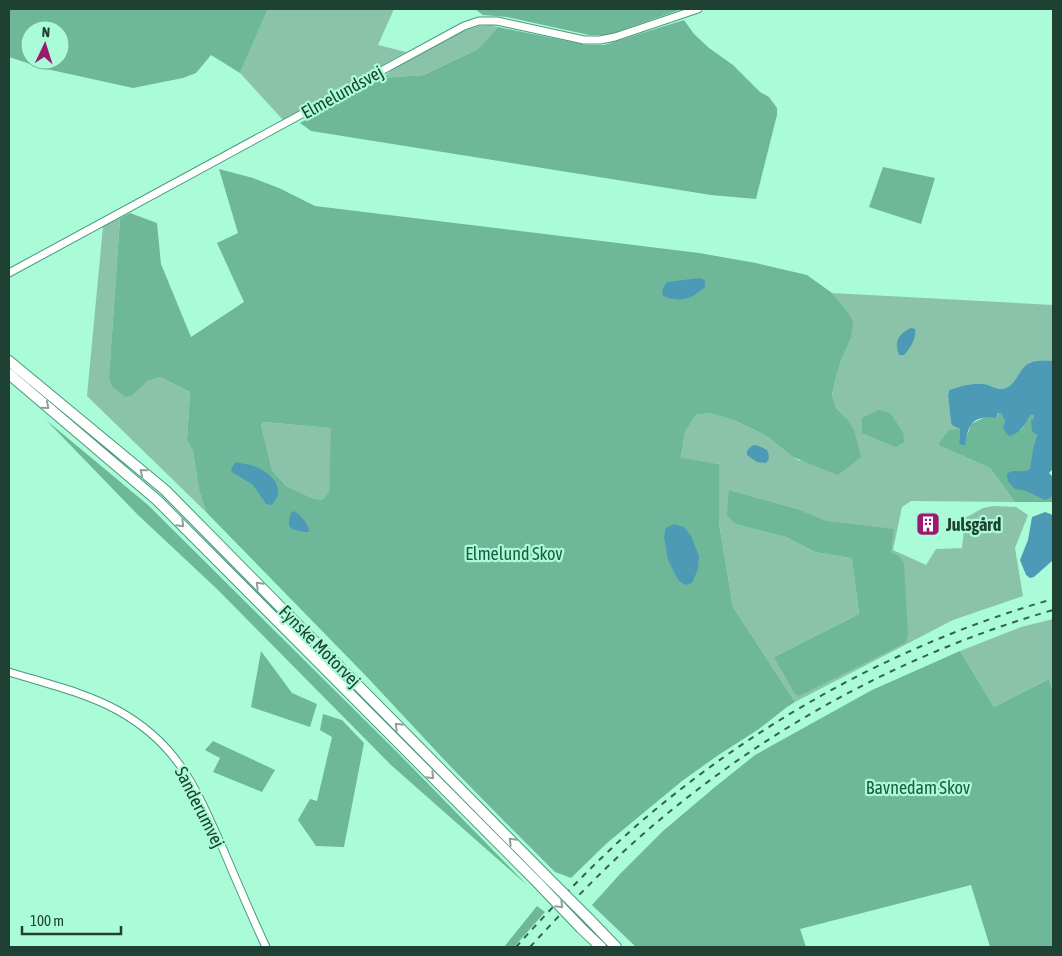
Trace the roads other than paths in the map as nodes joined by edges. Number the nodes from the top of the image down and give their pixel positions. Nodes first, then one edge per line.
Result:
1 (698, 9) edge
2 (9, 273) edge
3 (9, 361) edge
4 (9, 374) edge
5 (9, 672) edge
6 (585, 924) junction
7 (266, 947) edge
8 (601, 947) edge
9 (616, 947) edge

1 - 2 street, Elmelundsvej
6 -> 3 highway, Fynske Motorvej, bridge
4 -> 6 highway, Fynske Motorvej, bridge
5 - 7 street, Sanderumvej
6 - 8 highway, Fynske Motorvej
6 - 9 highway, Fynske Motorvej

